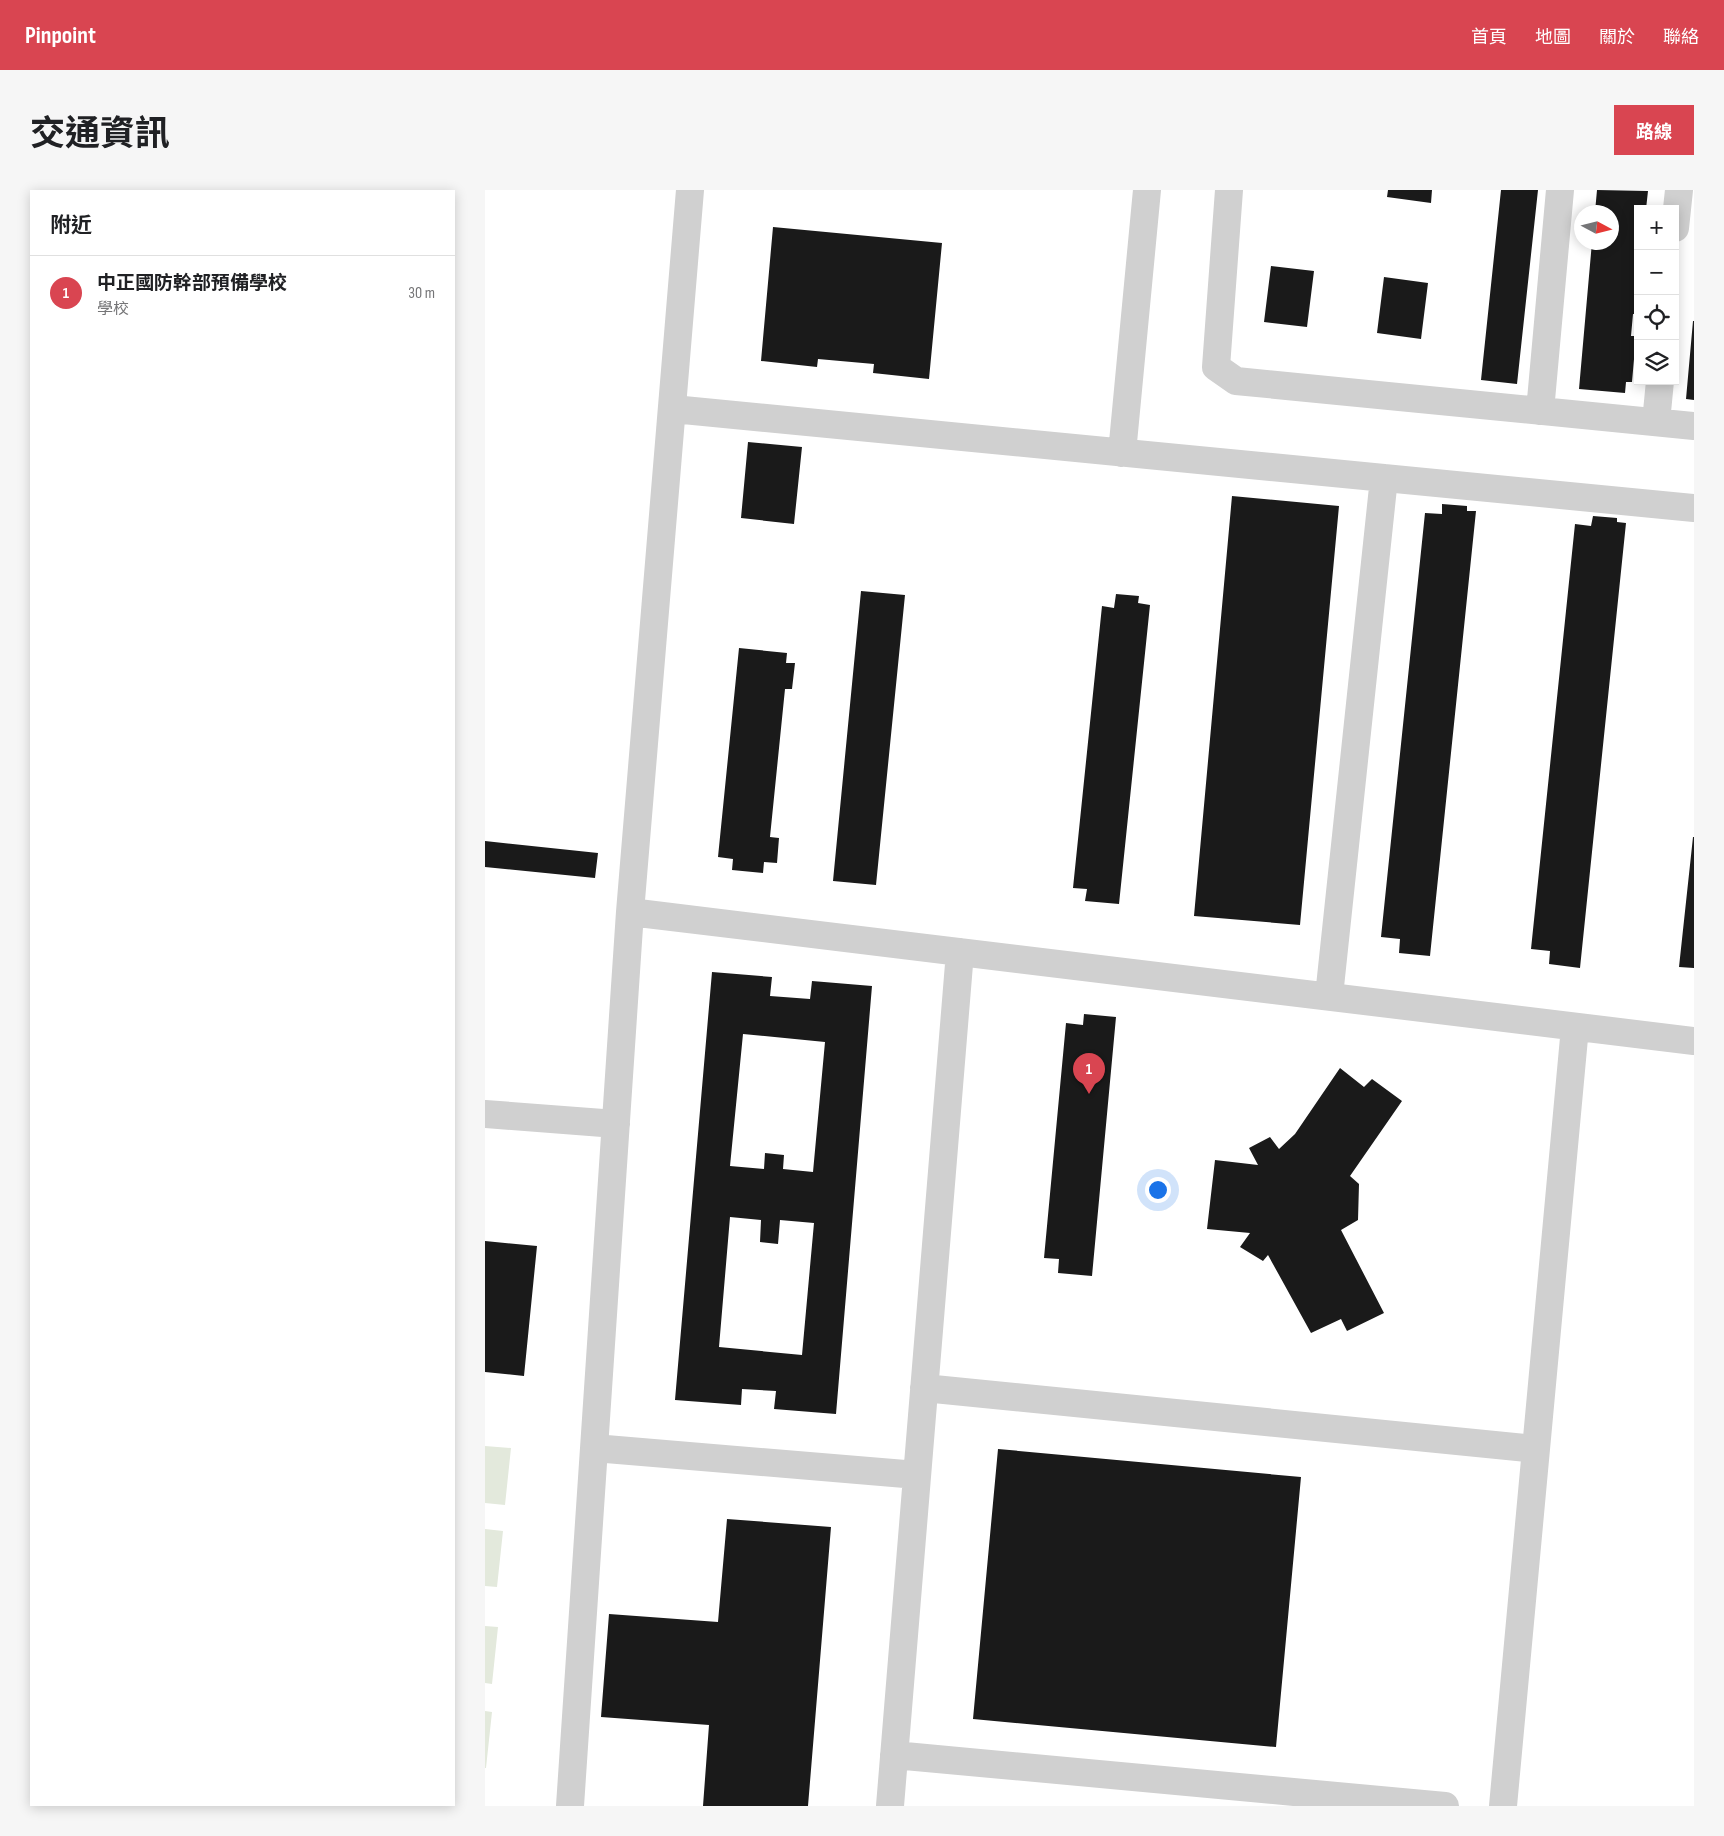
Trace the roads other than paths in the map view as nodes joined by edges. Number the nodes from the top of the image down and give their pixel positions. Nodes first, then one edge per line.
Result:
1 (690, 190) edge
2 (1147, 190) edge
3 (1229, 190) edge
4 (1560, 190) edge
5 (1679, 190) edge
6 (1677, 205) edge
7 (1660, 385) edge
8 (673, 409) junction
9 (1540, 411) junction
10 (1656, 422) junction
11 (1694, 426) edge
12 (1121, 453) junction
13 (1385, 478) junction
14 (1694, 508) edge
15 (631, 912) junction
16 (960, 952) junction
17 (1329, 996) junction
18 (1575, 1027) junction
19 (1694, 1041) edge
20 (485, 1114) edge
21 (616, 1124) junction
22 (924, 1388) junction
23 (594, 1448) junction
24 (1536, 1449) junction
25 (917, 1475) junction
26 (894, 1755) junction
27 (570, 1806) edge
28 (890, 1806) edge
29 (1445, 1806) edge
30 (1503, 1806) edge

1 - 8 street
2 - 12 street
3 - 9 street
4 - 9 street
5 - 6 street
7 - 10 street
8 - 12 street
8 - 15 street
9 - 10 street
10 - 11 street
12 - 13 street
13 - 14 street
13 - 17 street
15 - 16 street
15 - 21 street
16 - 17 street
16 - 22 street
17 - 18 street
18 - 19 street
18 - 24 street
20 - 21 street
21 - 23 street
22 - 24 street
22 - 25 street
23 - 25 street
23 - 27 street
24 - 30 street
25 - 26 street
26 - 28 street
26 - 29 street

